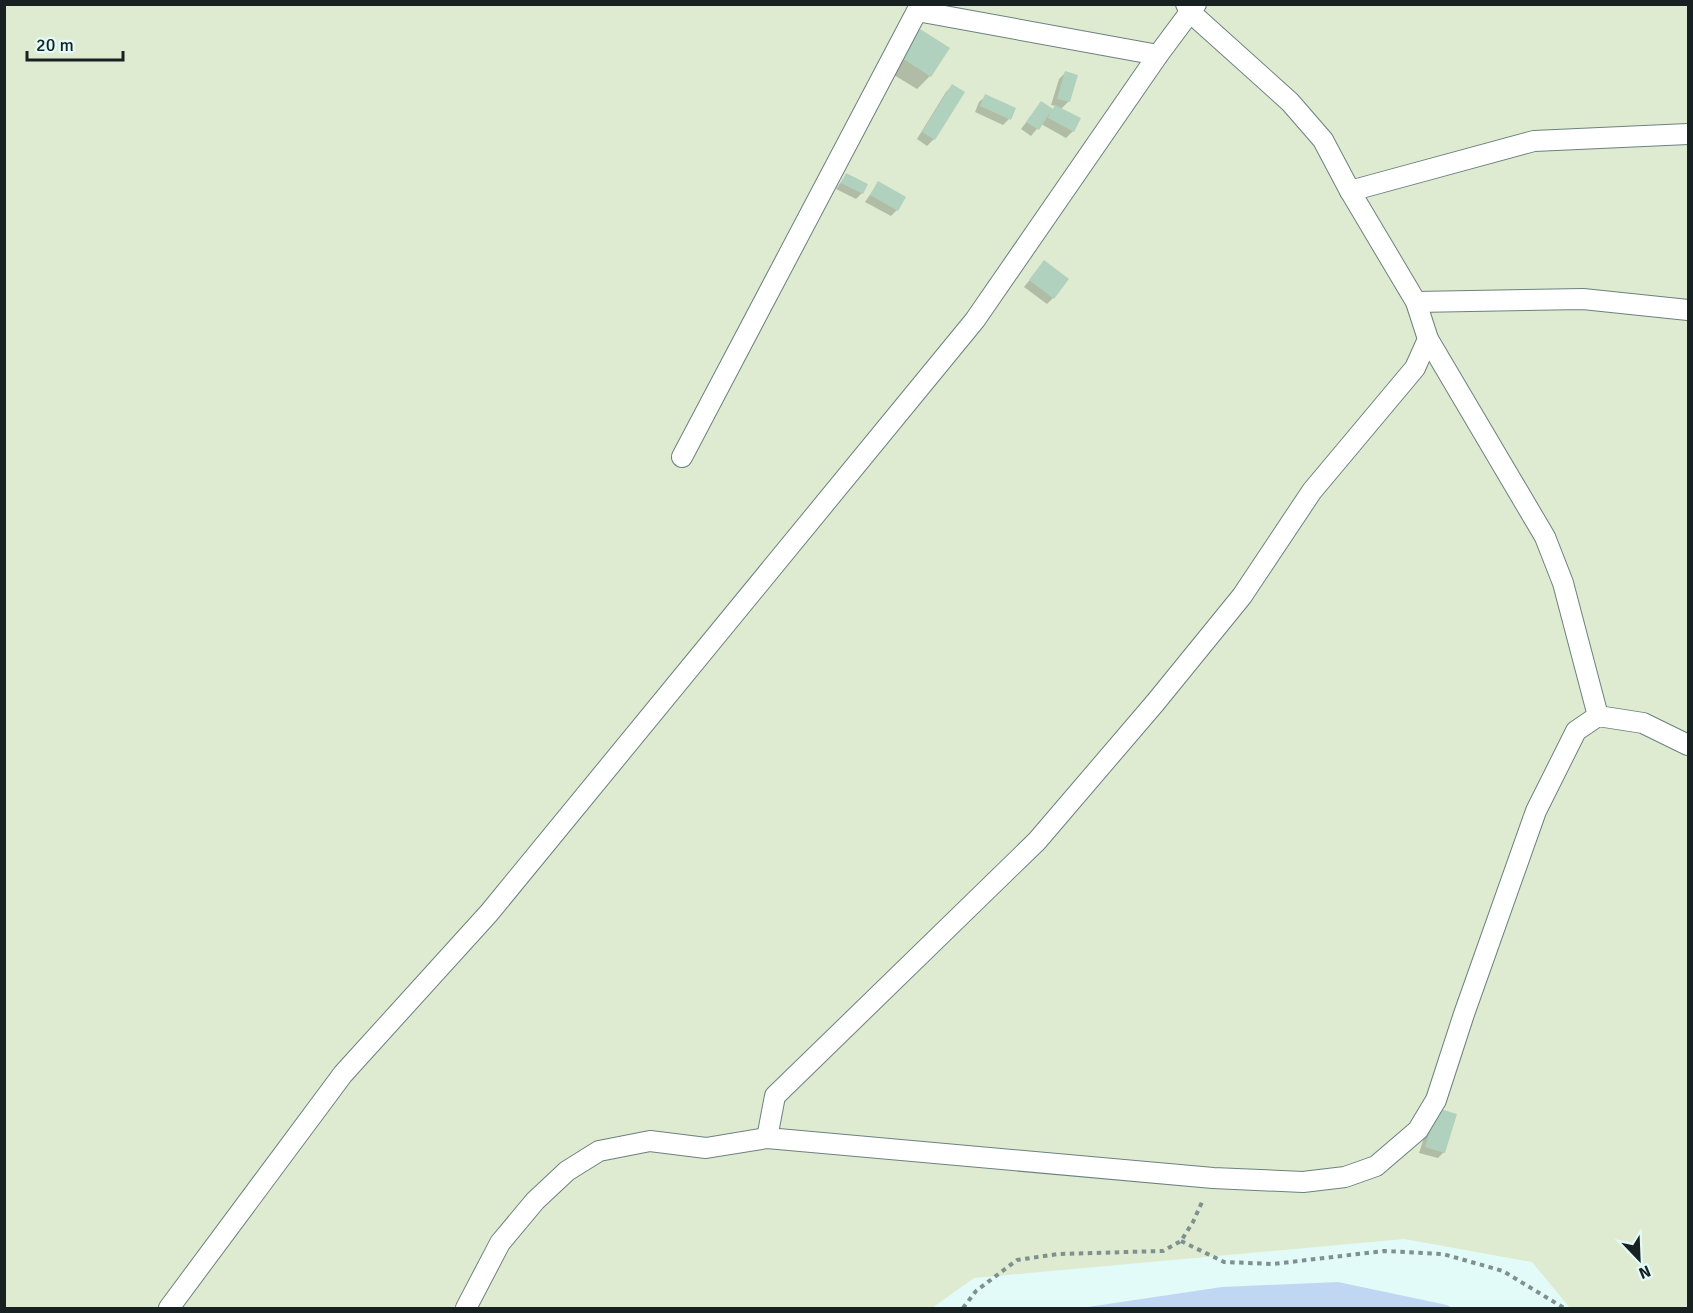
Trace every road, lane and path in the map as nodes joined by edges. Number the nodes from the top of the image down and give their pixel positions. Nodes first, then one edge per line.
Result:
1 (1191, 7) edge
2 (1158, 55) junction
3 (1689, 134) edge
4 (1350, 191) junction
5 (1416, 302) junction
6 (1689, 310) edge
7 (1428, 339) junction
8 (682, 457) dead end
9 (1598, 717) junction
10 (1689, 744) edge
11 (767, 1138) junction
12 (1213, 1179) junction
13 (1181, 1241) junction
14 (170, 1308) edge
15 (466, 1308) edge
16 (963, 1308) edge
17 (1564, 1308) edge

1 - 2 lane
1 - 4 lane
2 - 8 lane
2 - 14 lane
3 - 4 lane
4 - 5 lane
5 - 6 lane
5 - 7 lane
7 - 9 lane
7 - 11 lane
9 - 10 lane
9 - 12 lane
11 - 12 lane
11 - 15 lane
12 - 13 path
13 - 16 path
13 - 17 path

